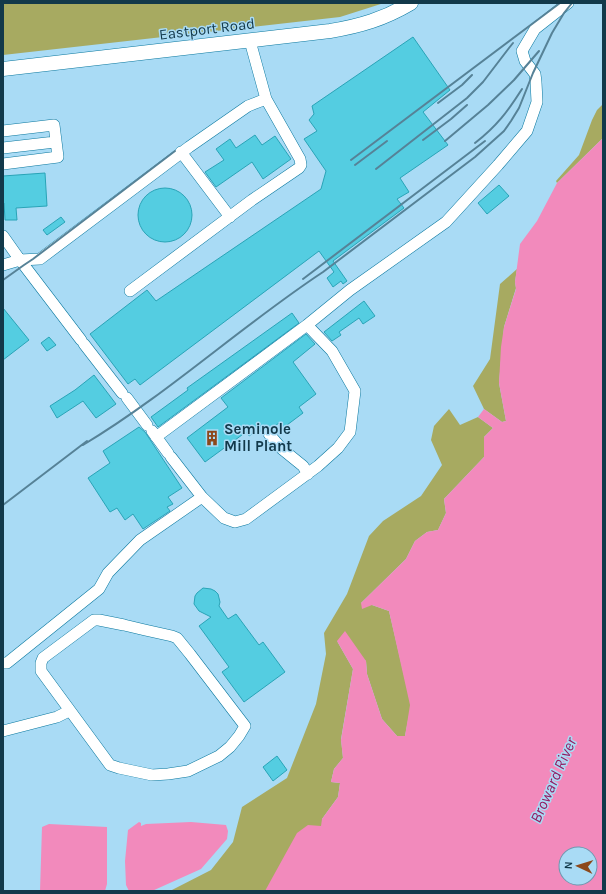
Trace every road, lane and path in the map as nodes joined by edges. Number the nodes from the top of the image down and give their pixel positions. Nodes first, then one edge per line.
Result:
1 (411, 3) edge
2 (568, 3) edge
3 (250, 41) junction
4 (3, 70) edge
5 (266, 99) junction
6 (3, 131) edge
7 (56, 142) junction
8 (3, 148) edge
9 (181, 152) junction
10 (3, 164) edge
11 (230, 217) junction
12 (3, 236) edge
13 (20, 260) junction
14 (3, 265) edge
15 (130, 291) dead end
16 (307, 325) junction
17 (151, 430) junction
18 (269, 434) dead end
19 (308, 474) junction
20 (202, 496) junction
21 (3, 663) edge
22 (70, 711) junction
23 (3, 731) edge

1 - 3 main road, Eastport Road
2 - 16 lane
3 - 4 main road, Eastport Road
3 - 5 lane
5 - 9 lane
5 - 11 lane
6 - 7 lane
7 - 8 lane
7 - 10 lane
9 - 11 lane
9 - 13 lane
11 - 15 lane
12 - 13 lane
13 - 14 lane
13 - 17 lane
16 - 17 lane
16 - 19 lane
17 - 20 lane
18 - 19 lane
19 - 20 lane
20 - 21 lane
22 - 22 lane
22 - 23 lane

